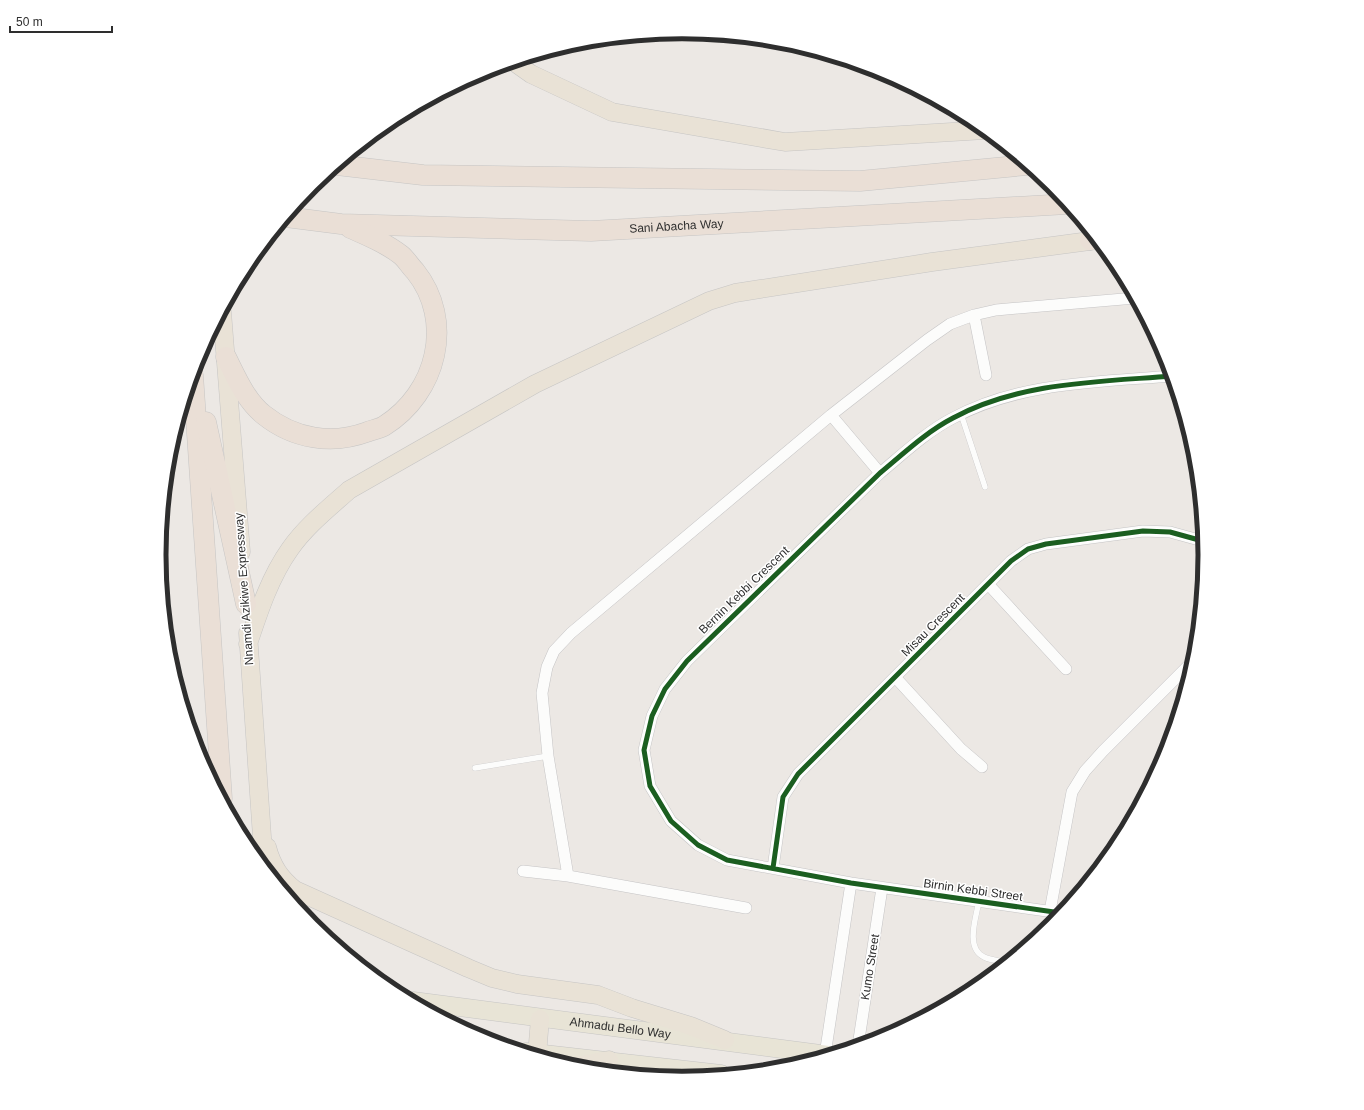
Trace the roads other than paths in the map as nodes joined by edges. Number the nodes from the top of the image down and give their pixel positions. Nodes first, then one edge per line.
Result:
1 (519, 65) edge
2 (975, 131) edge
3 (344, 166) edge
4 (1020, 166) edge
5 (1060, 204) edge
6 (292, 218) edge
7 (341, 224) junction
8 (1091, 240) edge
9 (1130, 298) edge
10 (974, 315) junction
11 (223, 320) edge
12 (226, 357) junction
13 (986, 375) dead end
14 (1166, 376) edge
15 (196, 380) edge
16 (194, 387) edge
17 (961, 414) junction
18 (831, 415) junction
19 (880, 473) junction
20 (985, 487) dead end
21 (1198, 540) edge
22 (988, 584) junction
23 (246, 604) junction
24 (248, 644) junction
25 (1066, 669) dead end
26 (1185, 669) edge
27 (895, 677) junction
28 (548, 756) junction
29 (982, 767) dead end
30 (475, 768) dead end
31 (221, 787) edge
32 (260, 813) junction
33 (263, 856) edge
34 (773, 868) junction
35 (523, 871) dead end
36 (568, 876) junction
37 (851, 883) junction
38 (882, 888) junction
39 (979, 901) junction
40 (746, 908) dead end
41 (1050, 911) junction
42 (1055, 912) edge
43 (1000, 961) edge
44 (428, 1004) edge
45 (540, 1019) junction
46 (725, 1040) junction
47 (859, 1040) edge
48 (534, 1049) edge
49 (827, 1050) edge
50 (815, 1053) edge
51 (557, 1055) edge
52 (609, 1060) junction
53 (592, 1063) edge
54 (694, 1071) edge

1 - 2 highway
3 - 4 highway
5 - 7 highway, Sani Abacha Way
6 - 7 highway, Sani Abacha Way
7 - 12 highway
8 - 24 highway
9 - 10 street
10 - 13 street
10 - 18 street
11 - 12 highway, Nnamdi Azikiwe Expressway
12 - 23 highway, Nnamdi Azikiwe Expressway
14 - 17 street, Bernin Kebbi Crescent
15 - 23 highway
16 - 31 highway
17 - 19 street, Bernin Kebbi Crescent
17 - 20 lane
18 - 19 street
18 - 28 street
19 - 34 street, Bernin Kebbi Crescent
21 - 22 street, Misau Crescent
22 - 25 street
22 - 27 street, Misau Crescent
23 - 24 highway, Nnamdi Azikiwe Expressway
24 - 32 highway, Nnamdi Azikiwe Expressway
26 - 41 street
27 - 29 street
27 - 34 street, Misau Crescent
28 - 30 lane
28 - 36 street
32 - 33 highway, Nnamdi Azikiwe Expressway
32 - 46 highway
34 - 37 street, Bernin Kebbi Crescent
35 - 36 street
36 - 40 street
37 - 38 street, Bernin Kebbi Crescent
37 - 49 street
38 - 39 street, Birnin Kebbi Street
38 - 47 street, Kumo Street
39 - 41 street, Birnin Kebbi Street
39 - 43 lane
41 - 42 street, Birnin Kebbi Street
44 - 45 main road, Ahmadu Bello Way
45 - 46 main road, Ahmadu Bello Way
45 - 48 highway
46 - 50 main road, Ahmadu Bello Way
51 - 52 main road
52 - 53 highway
52 - 54 main road

